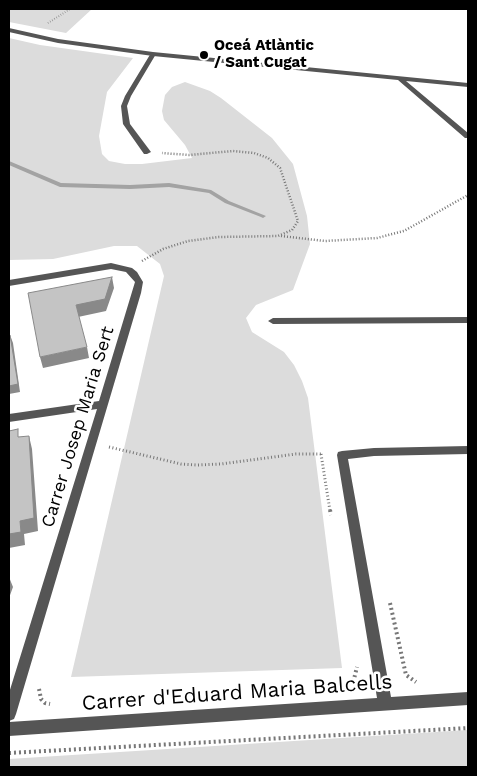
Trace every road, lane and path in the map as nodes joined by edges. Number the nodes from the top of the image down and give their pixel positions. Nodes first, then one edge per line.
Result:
1 (9, 30) edge
2 (153, 54) junction
3 (401, 80) junction
4 (468, 85) edge
5 (468, 136) edge
6 (147, 152) joint
7 (468, 195) edge
8 (278, 236) junction
9 (129, 270) junction
10 (9, 283) edge
11 (468, 320) edge
12 (273, 322) dead end
13 (102, 404) junction
14 (9, 418) edge
15 (468, 450) edge
16 (321, 454) junction
17 (342, 455) junction
18 (106, 456) dead end
19 (332, 524) dead end
20 (389, 598) dead end
21 (356, 660) dead end
22 (424, 685) dead end
23 (338, 687) dead end
24 (39, 688) dead end
25 (468, 698) edge
26 (385, 703) junction
27 (59, 705) dead end
28 (9, 714) edge
29 (468, 728) edge
30 (9, 729) edge
31 (9, 753) edge

1 - 2 street
2 - 3 street
2 - 6 street
3 - 4 street
3 - 5 street
6 - 8 path
7 - 8 path
8 - 9 path
9 - 10 street
9 - 13 street, Carrer Josep Maria Sert
11 - 12 street
13 - 14 street
13 - 28 street, Carrer Josep Maria Sert
15 - 17 street
16 - 17 path
16 - 18 path
16 - 19 path
17 - 26 street
20 - 22 path
21 - 23 path
24 - 27 path
25 - 26 street, Carrer d'Eduard Maria Balcells
26 - 30 street, Carrer d'Eduard Maria Balcells
29 - 31 path

